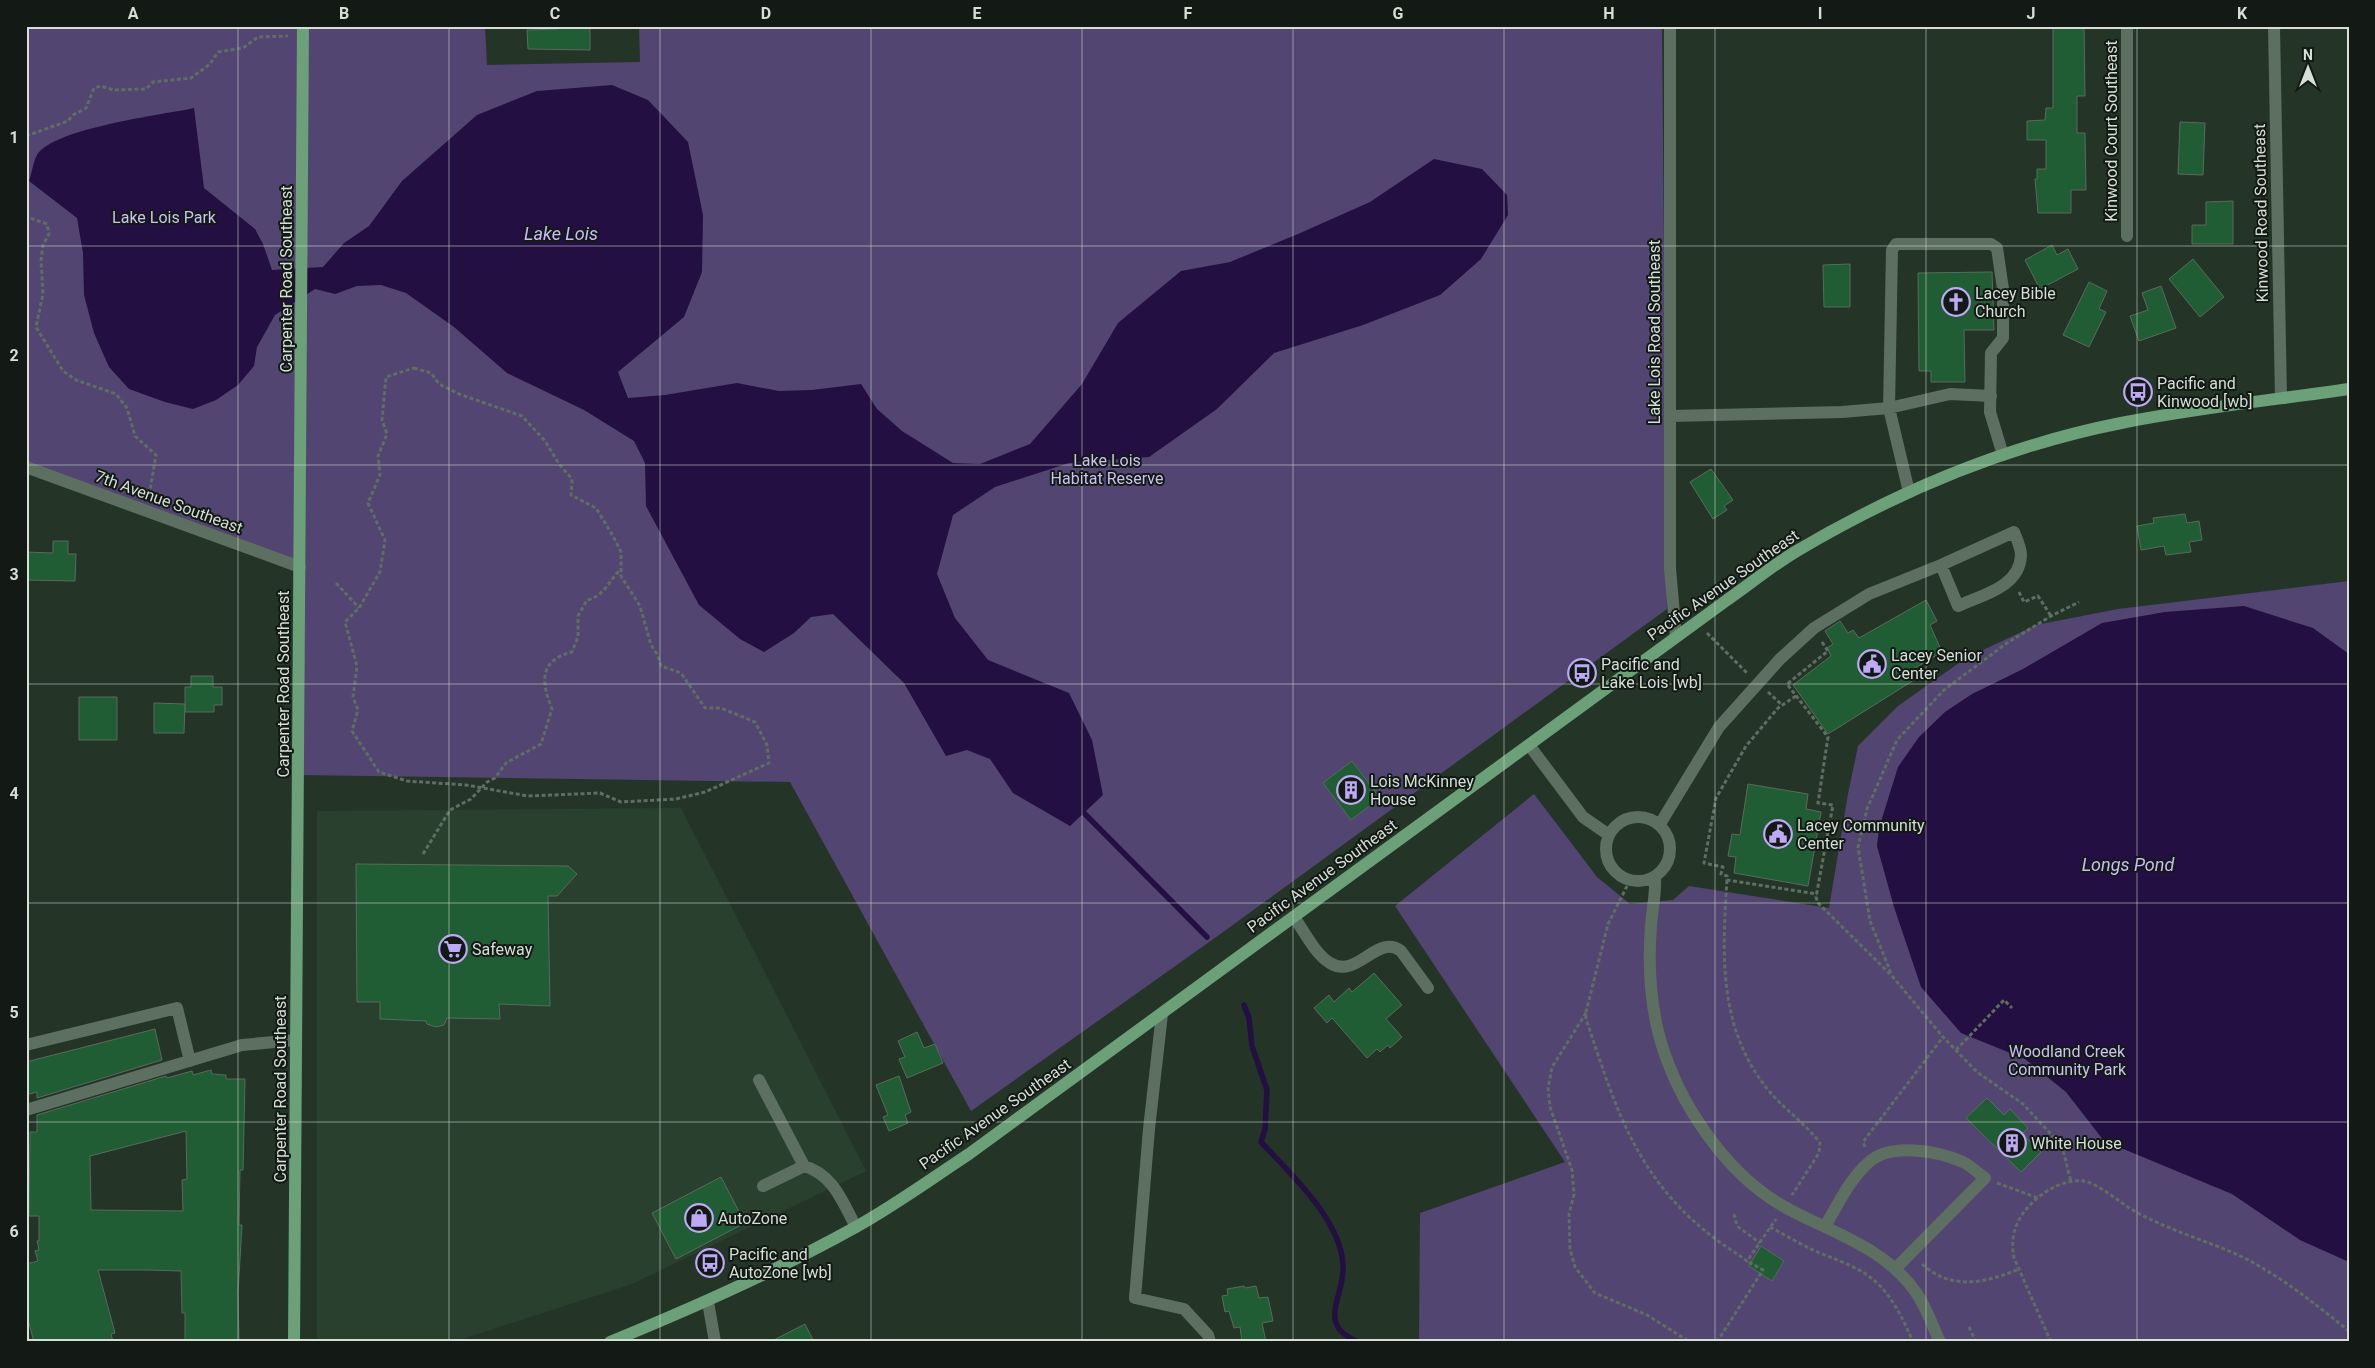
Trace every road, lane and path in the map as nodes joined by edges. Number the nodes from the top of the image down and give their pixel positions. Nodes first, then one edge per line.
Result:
1 (1670, 26) edge
2 (2127, 26) edge
3 (2274, 26) edge
4 (303, 31) edge
5 (26, 136) edge
6 (26, 214) edge
7 (2127, 236) dead end
8 (2349, 389) edge
9 (1991, 396) junction
10 (2281, 398) junction
11 (1889, 408) junction
12 (1670, 416) junction
13 (2003, 455) junction
14 (26, 467) edge
15 (1909, 492) junction
16 (147, 512) junction
17 (1941, 565) junction
18 (300, 567) junction
19 (621, 568) junction
20 (336, 583) dead end
21 (2019, 592) dead end
22 (2079, 602) dead end
23 (359, 608) junction
24 (2050, 616) junction
25 (1696, 622) junction
26 (1814, 628) junction
27 (1676, 637) junction
28 (1759, 684) junction
29 (1796, 696) junction
30 (1782, 705) junction
31 (1529, 745) junction
32 (482, 788) junction
33 (1660, 824) junction
34 (1609, 835) junction
35 (423, 854) dead end
36 (1655, 877) junction
37 (1630, 880) junction
38 (1727, 880) junction
39 (1817, 894) junction
40 (1294, 917) junction
41 (1892, 976) junction
42 (1428, 988) dead end
43 (2012, 1008) dead end
44 (1586, 1012) junction
45 (1162, 1014) junction
46 (1943, 1037) junction
47 (296, 1040) junction
48 (26, 1045) edge
49 (1956, 1050) junction
50 (190, 1061) junction
51 (759, 1080) dead end
52 (26, 1110) edge
53 (1870, 1161) junction
54 (804, 1166) junction
55 (1985, 1178) junction
56 (2071, 1182) junction
57 (763, 1186) dead end
58 (2038, 1198) junction
59 (1784, 1206) junction
60 (1734, 1214) dead end
61 (1825, 1226) junction
62 (856, 1227) junction
63 (1770, 1227) junction
64 (1760, 1243) junction
65 (1910, 1253) junction
66 (1747, 1261) junction
67 (1895, 1269) junction
68 (2019, 1269) junction
69 (708, 1302) junction
70 (1969, 1327) dead end
71 (2349, 1331) edge
72 (294, 1342) edge
73 (610, 1342) edge
74 (715, 1342) edge
75 (1210, 1342) edge
76 (1690, 1342) edge
77 (1717, 1342) edge
78 (1913, 1342) edge
79 (1940, 1342) edge
80 (1976, 1342) edge
81 (2051, 1342) edge

1 - 12 street, Lake Lois Road Southeast
2 - 7 street, Kinwood Court Southeast
3 - 10 street, Kinwood Road Southeast
4 - 5 path
4 - 18 main road, Carpenter Road Southeast
6 - 16 path
8 - 10 main road, Pacific Avenue Southeast
9 - 11 street
9 - 11 street
9 - 13 street
10 - 13 main road, Pacific Avenue Southeast
11 - 12 street
11 - 15 street
12 - 27 street, Lake Lois Road Southeast
13 - 15 main road, Pacific Avenue Southeast
14 - 16 street, 7th Avenue Southeast
15 - 25 main road, Pacific Avenue Southeast
16 - 18 street, 7th Avenue Southeast
17 - 17 street
17 - 26 street
18 - 47 main road, Carpenter Road Southeast
19 - 23 path
19 - 32 path
19 - 32 path
20 - 23 path
21 - 24 path
22 - 24 path
23 - 32 path
24 - 41 path
25 - 27 main road, Pacific Avenue Southeast
25 - 28 path
26 - 28 street
26 - 29 path
27 - 31 main road, Pacific Avenue Southeast
28 - 30 path
28 - 33 street
29 - 30 path
29 - 39 path
30 - 38 path
31 - 34 street
31 - 40 main road, Pacific Avenue Southeast
32 - 35 path
33 - 34 street
33 - 36 street
34 - 37 street
36 - 37 street
36 - 59 street
37 - 44 path
38 - 39 path
38 - 59 path
39 - 41 path
40 - 42 street
40 - 45 main road, Pacific Avenue Southeast
41 - 46 path
43 - 49 path
44 - 66 path
44 - 76 path
45 - 62 main road, Pacific Avenue Southeast
45 - 75 street
46 - 49 path
46 - 53 path
47 - 50 street
47 - 72 main road, Carpenter Road Southeast
48 - 50 street
49 - 56 path
50 - 52 street
51 - 54 street
53 - 55 street
53 - 61 street
54 - 57 street
54 - 62 street
55 - 58 path
55 - 65 street
56 - 58 path
56 - 71 path
58 - 68 path
59 - 61 street
59 - 63 path
60 - 64 path
61 - 67 street
62 - 69 main road, Pacific Avenue Southeast
63 - 64 path
63 - 78 path
64 - 66 path
65 - 67 street
65 - 68 path
66 - 77 path
67 - 79 street
68 - 81 path
69 - 73 main road, Pacific Avenue Southeast
69 - 74 street
70 - 80 path

